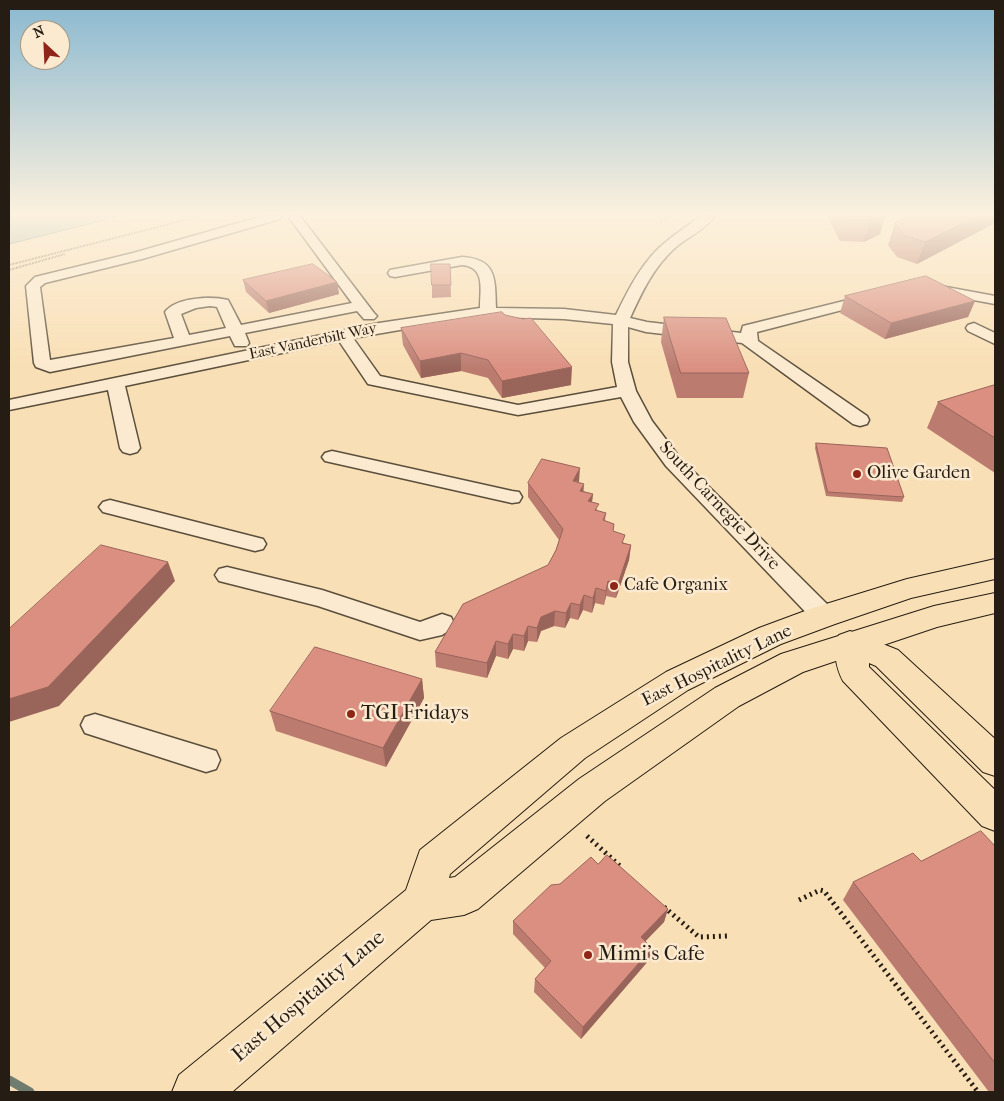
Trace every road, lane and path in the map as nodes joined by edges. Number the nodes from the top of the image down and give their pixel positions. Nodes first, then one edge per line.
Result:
1 (91, 267) edge
2 (332, 267) edge
3 (426, 267) edge
4 (483, 267) edge
5 (650, 267) edge
6 (395, 273) dead end
7 (913, 288) edge
8 (885, 295) edge
9 (995, 300) edge
10 (360, 306) junction
11 (488, 312) junction
12 (621, 320) junction
13 (380, 328) junction
14 (974, 328) dead end
15 (236, 330) junction
16 (749, 334) junction
17 (343, 336) junction
18 (995, 339) edge
19 (183, 340) junction
20 (247, 356) junction
21 (114, 383) junction
22 (627, 391) junction
23 (9, 405) edge
24 (860, 420) dead end
25 (130, 448) dead end
26 (332, 456) dead end
27 (512, 497) dead end
28 (110, 508) dead end
29 (255, 544) dead end
30 (995, 569) edge
31 (227, 575) dead end
32 (995, 603) edge
33 (824, 616) junction
34 (442, 623) dead end
35 (850, 643) junction
36 (95, 725) dead end
37 (206, 760) dead end
38 (995, 761) edge
39 (995, 814) edge
40 (587, 836) dead end
41 (622, 868) edge
42 (799, 900) dead end
43 (657, 901) edge
44 (422, 902) junction
45 (727, 936) dead end
46 (196, 1092) edge
47 (978, 1092) edge

1 - 19 street
2 - 10 street
3 - 6 street
4 - 11 street
5 - 12 street
7 - 9 street
8 - 16 street
10 - 13 street
10 - 15 street
11 - 12 street, East Vanderbilt Way
11 - 13 street, East Vanderbilt Way
12 - 16 street, East Vanderbilt Way
12 - 22 street, South Carnegie Drive
13 - 17 street, East Vanderbilt Way
14 - 18 street
15 - 19 street
15 - 19 street
15 - 20 street
16 - 24 street
17 - 20 street, East Vanderbilt Way
17 - 22 street
20 - 21 street, East Vanderbilt Way
21 - 23 street, East Vanderbilt Way
21 - 25 street
22 - 33 street, South Carnegie Drive
26 - 27 street
28 - 29 street
30 - 33 main road, East Hospitality Lane
31 - 34 street
32 - 35 main road, East Hospitality Lane
33 - 35 main road, South Carnegie Drive
33 - 44 main road, East Hospitality Lane
35 - 38 main road
35 - 39 main road
35 - 44 main road, East Hospitality Lane
36 - 37 street
40 - 41 path
42 - 47 path
43 - 45 path
44 - 46 main road, East Hospitality Lane

